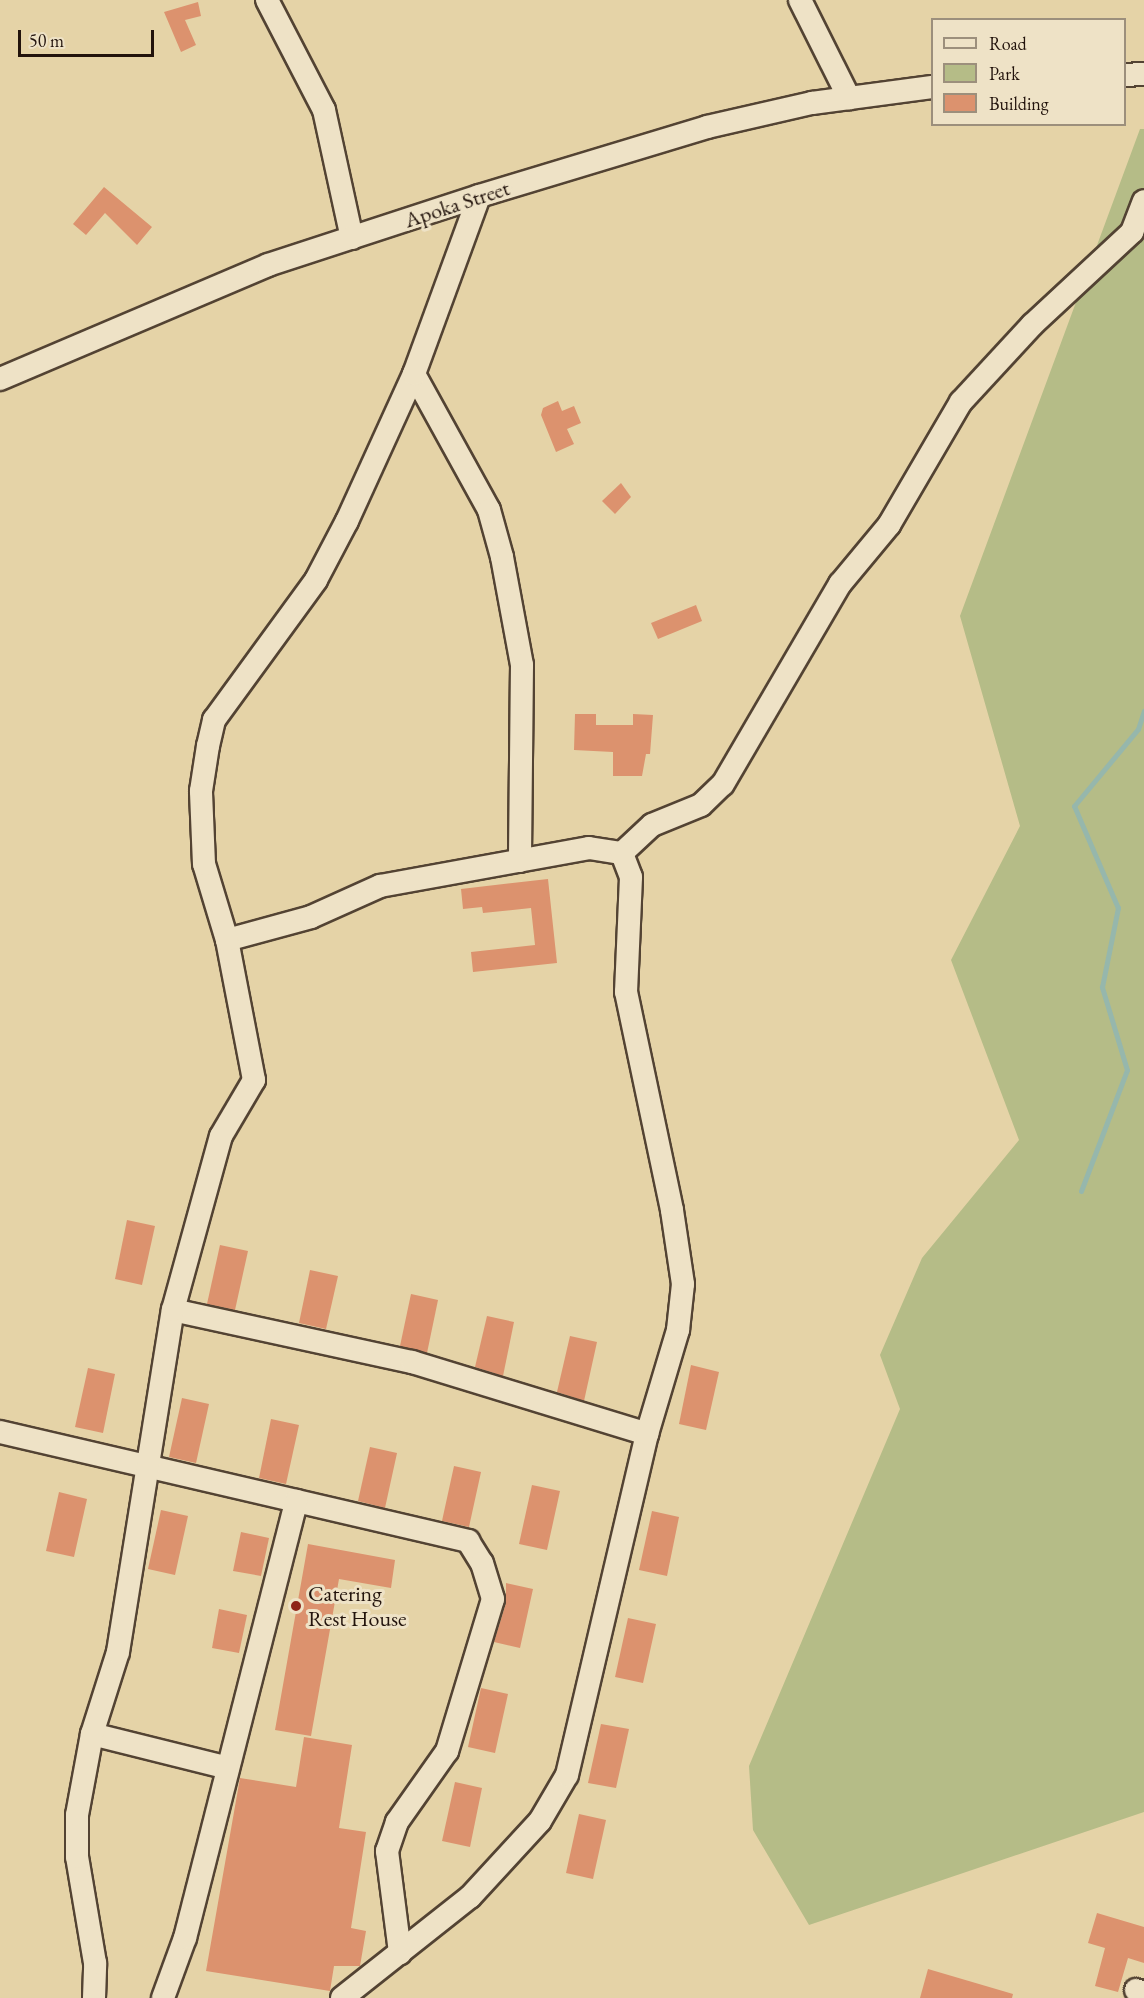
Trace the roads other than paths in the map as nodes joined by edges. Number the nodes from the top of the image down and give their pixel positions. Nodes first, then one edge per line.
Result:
1 (267, 0) edge
2 (800, 0) edge
3 (1144, 74) edge
4 (1126, 75) edge
5 (931, 87) edge
6 (849, 98) junction
7 (479, 196) junction
8 (1144, 201) edge
9 (352, 238) junction
10 (414, 374) junction
11 (0, 379) edge
12 (622, 853) junction
13 (520, 861) junction
14 (227, 940) junction
15 (173, 1310) junction
16 (0, 1432) edge
17 (647, 1434) junction
18 (146, 1466) junction
19 (296, 1501) junction
20 (92, 1734) junction
21 (228, 1768) junction
22 (400, 1953) junction
23 (94, 1998) edge
24 (163, 1998) edge
25 (342, 1998) edge

1 - 9 street
2 - 6 street
3 - 4 street
5 - 6 street, Apoka Street
6 - 7 street, Apoka Street
7 - 9 street, Apoka Street
7 - 10 street
8 - 12 street
9 - 11 street, Apoka Street
10 - 13 street
10 - 14 street
12 - 13 street
12 - 17 street
13 - 14 street
14 - 15 street
15 - 17 street
15 - 18 street
16 - 18 street
17 - 22 street
18 - 19 street
18 - 20 street
19 - 21 street
19 - 22 street
20 - 21 street
20 - 23 street
21 - 24 street
22 - 25 street

